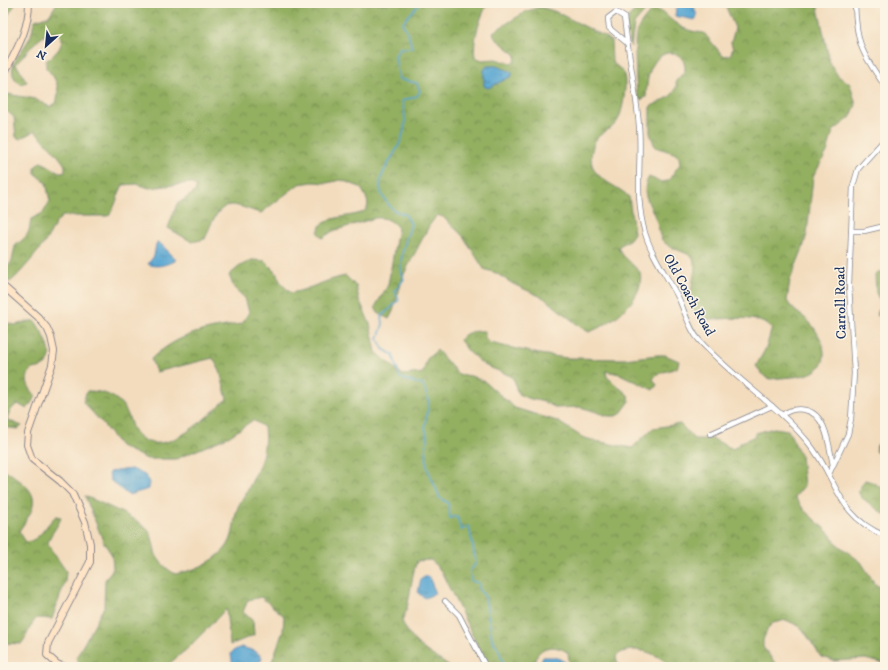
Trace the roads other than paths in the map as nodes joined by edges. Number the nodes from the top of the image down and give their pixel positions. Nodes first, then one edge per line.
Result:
1 (29, 3) edge
2 (855, 3) edge
3 (627, 43) junction
4 (3, 76) edge
5 (885, 86) edge
6 (885, 140) edge
7 (885, 226) edge
8 (851, 231) junction
9 (3, 286) edge
10 (772, 406) junction
11 (782, 415) junction
12 (710, 434) dead end
13 (833, 465) junction
14 (829, 474) junction
15 (885, 536) edge
16 (445, 601) dead end
17 (65, 667) edge
18 (486, 667) edge

1 - 4 street
2 - 5 street
3 - 3 street, Old Coach Road
3 - 10 street, Old Coach Road
6 - 8 street, Carroll Road
7 - 8 street
8 - 13 street, Carroll Road
9 - 17 street
10 - 11 street, Old Coach Road
10 - 12 street
11 - 13 street
11 - 14 street, Old Coach Road
13 - 14 street, Carroll Road
14 - 15 street, Old Coach Road
16 - 18 street

